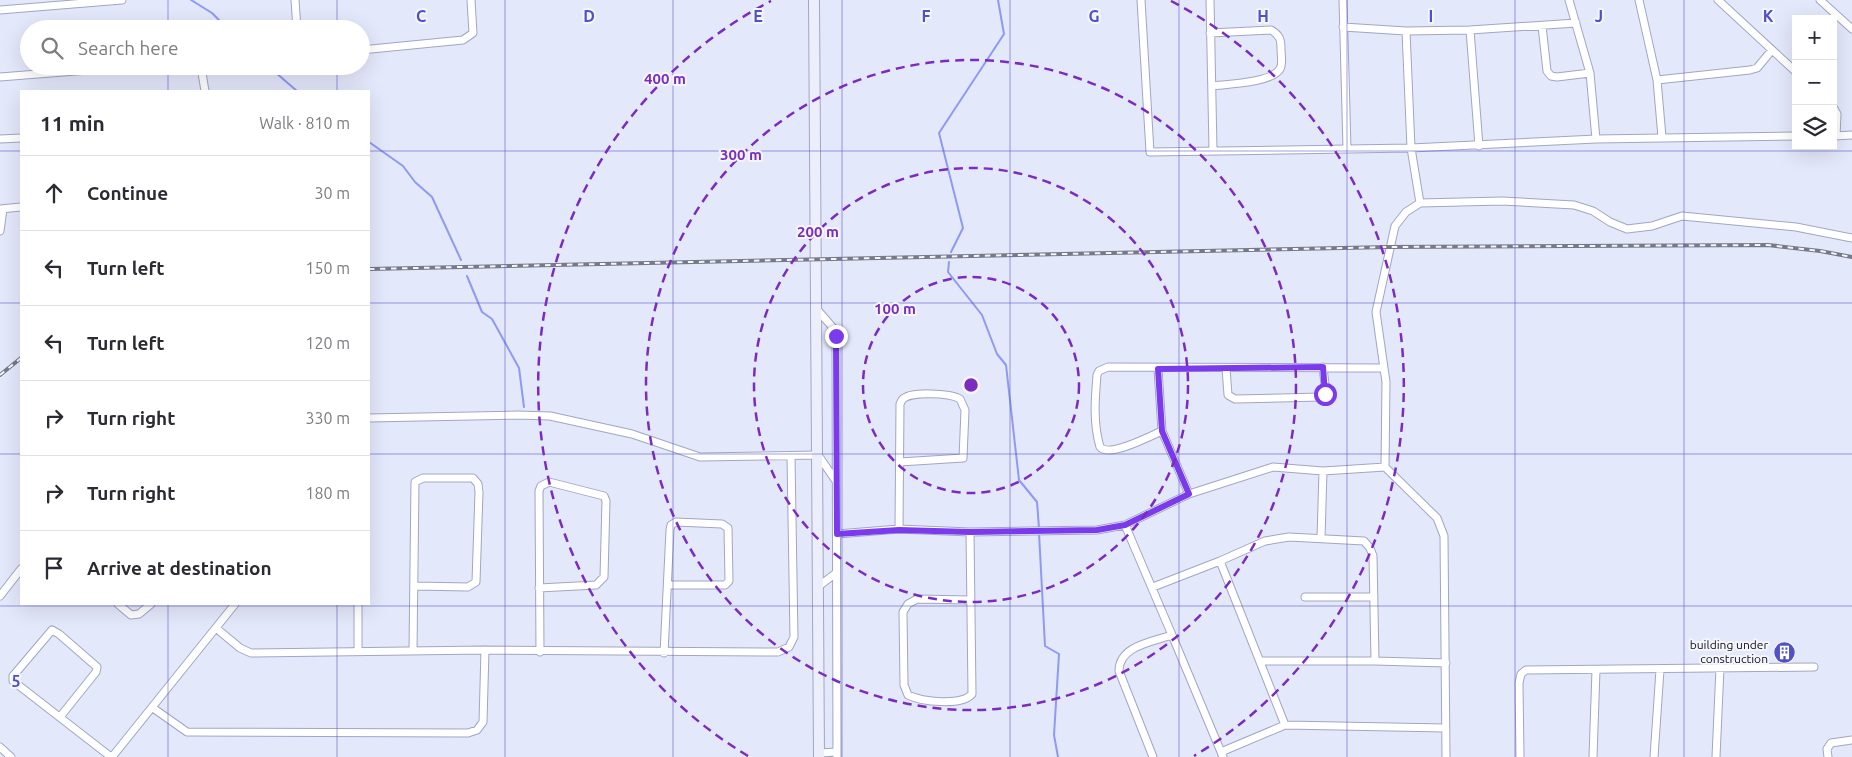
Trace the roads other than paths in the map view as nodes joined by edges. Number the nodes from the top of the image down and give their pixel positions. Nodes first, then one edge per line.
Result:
1 (122, 0) edge
2 (295, 0) edge
3 (471, 0) edge
4 (814, 0) edge
5 (1141, 0) edge
6 (1210, 0) edge
7 (1343, 0) edge
8 (1570, 0) edge
9 (1639, 0) edge
10 (1718, 0) edge
11 (1820, 0) edge
12 (0, 10) edge
13 (296, 20) edge
14 (1576, 22) junction
15 (1542, 26) junction
16 (1343, 27) junction
17 (1852, 29) edge
18 (1470, 30) junction
19 (1406, 31) junction
20 (1210, 33) junction
21 (370, 49) edge
22 (1772, 50) junction
23 (1792, 68) edge
24 (1590, 73) junction
25 (25, 75) edge
26 (202, 75) edge
27 (0, 77) edge
28 (1657, 80) junction
29 (1212, 86) junction
30 (205, 90) edge
31 (1852, 135) edge
32 (1792, 136) edge
33 (1837, 136) edge
34 (1662, 137) junction
35 (20, 138) edge
36 (1596, 139) junction
37 (0, 140) edge
38 (1479, 146) junction
39 (1411, 148) junction
40 (1347, 149) junction
41 (1213, 150) junction
42 (1420, 203) junction
43 (20, 207) edge
44 (1, 209) edge
45 (0, 231) edge
46 (1852, 238) edge
47 (815, 307) junction
48 (1323, 367) junction
49 (1226, 368) junction
50 (1384, 368) junction
51 (1158, 369) junction
52 (370, 418) edge
53 (1162, 431) junction
54 (818, 455) junction
55 (791, 457) junction
56 (900, 462) junction
57 (1385, 467) junction
58 (1323, 471) junction
59 (836, 481) junction
60 (1189, 494) junction
61 (1125, 525) junction
62 (899, 530) junction
63 (970, 532) junction
64 (837, 534) junction
65 (1321, 538) junction
66 (1220, 561) junction
67 (20, 570) edge
68 (836, 573) junction
69 (668, 585) junction
70 (415, 586) junction
71 (819, 586) junction
72 (1153, 586) junction
73 (539, 588) junction
74 (0, 596) edge
75 (1305, 597) dead end
76 (1374, 597) junction
77 (969, 600) junction
78 (119, 605) edge
79 (150, 605) edge
80 (234, 605) edge
81 (358, 605) edge
82 (216, 628) junction
83 (1172, 635) junction
84 (485, 650) junction
85 (358, 651) junction
86 (412, 651) junction
87 (540, 652) junction
88 (664, 653) junction
89 (1261, 661) junction
90 (1375, 662) junction
91 (1446, 663) junction
92 (1814, 667) dead end
93 (1720, 668) junction
94 (1596, 670) junction
95 (1660, 670) junction
96 (153, 708) junction
97 (60, 717) junction
98 (1285, 725) junction
99 (1446, 728) junction
100 (1852, 740) edge
101 (0, 747) edge
102 (819, 755) edge
103 (837, 755) edge
104 (1222, 755) edge
105 (11, 757) edge
106 (111, 757) edge
107 (1153, 757) edge
108 (1446, 757) edge
109 (1520, 757) edge
110 (1593, 757) edge
111 (1654, 757) edge
112 (1716, 757) edge
113 (1828, 757) edge

1 - 12 street
2 - 13 street
3 - 21 street
4 - 47 street
5 - 41 street
6 - 20 street
7 - 16 street
8 - 14 street
9 - 28 street
10 - 22 street
11 - 17 street
14 - 15 street
14 - 24 street
15 - 18 street
15 - 24 street
16 - 19 street
16 - 40 street
18 - 19 street
18 - 38 street
19 - 39 street
20 - 29 street
20 - 29 street
22 - 23 street
22 - 28 street
24 - 36 street
25 - 27 street
26 - 30 street
28 - 34 street
29 - 41 street
31 - 33 street
32 - 34 street
34 - 36 street
35 - 37 street
36 - 38 street
38 - 39 street
39 - 40 street
39 - 42 street
40 - 41 street
42 - 46 street
42 - 50 street
43 - 44 street
44 - 45 street
47 - 54 street
47 - 59 street
48 - 49 street
48 - 49 street
48 - 50 street
49 - 51 street
50 - 57 street
51 - 53 street
51 - 53 street
52 - 55 street
53 - 60 street
54 - 55 street
54 - 59 street
54 - 71 street
55 - 88 street
56 - 56 street
56 - 62 street
57 - 58 street
57 - 91 street
58 - 60 street
58 - 65 street
59 - 64 street
60 - 61 street
61 - 63 street
61 - 72 street
62 - 63 street
62 - 64 street
63 - 77 street
64 - 68 street
65 - 66 street
65 - 76 street
66 - 72 street
66 - 89 street
67 - 74 street
68 - 71 street
68 - 103 street
69 - 69 street
69 - 88 street
70 - 70 street
70 - 86 street
71 - 102 street
72 - 83 street
73 - 73 street
73 - 87 street
75 - 76 street
76 - 90 street
77 - 77 street
78 - 79 street
80 - 82 street
81 - 85 street
82 - 85 street
82 - 96 street
83 - 104 street
83 - 107 street
84 - 86 street
84 - 87 street
84 - 96 street
85 - 86 street
87 - 88 street
89 - 90 street
89 - 98 street
90 - 91 street
91 - 99 street
92 - 93 street
93 - 95 street
93 - 112 street
94 - 95 street
94 - 109 street
94 - 110 street
95 - 111 street
96 - 106 street
97 - 97 street
97 - 106 street
98 - 99 street
98 - 104 street
99 - 108 street
100 - 113 street
101 - 105 street
102 - 103 street

